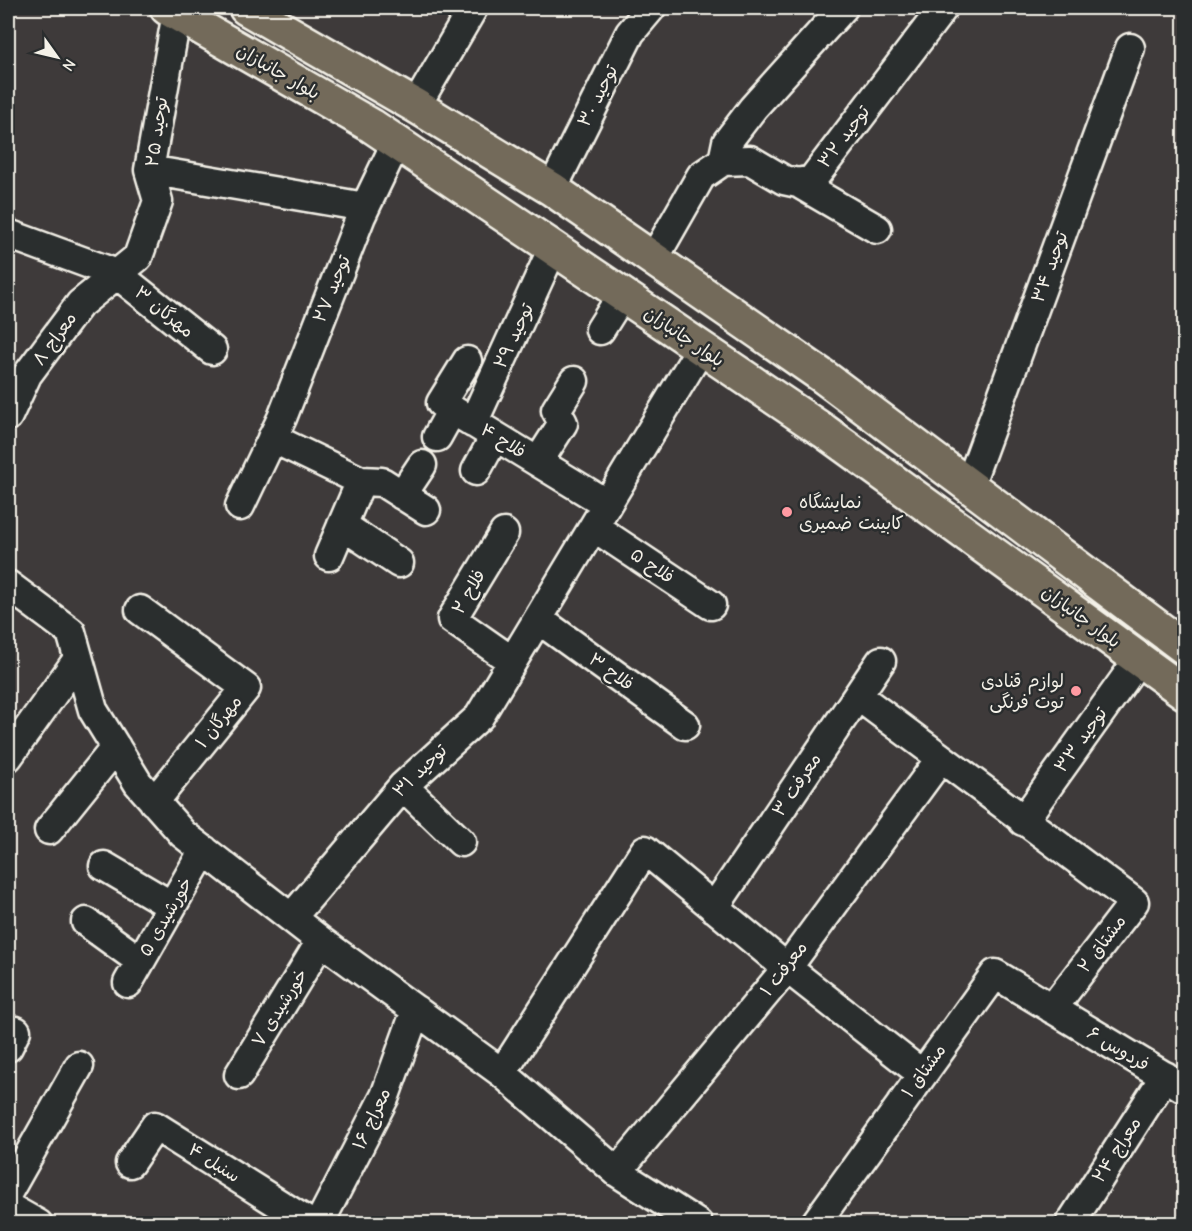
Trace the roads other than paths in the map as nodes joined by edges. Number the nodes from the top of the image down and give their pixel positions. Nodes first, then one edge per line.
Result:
1 (246, 8) edge
2 (473, 8) edge
3 (651, 8) edge
4 (843, 8) edge
5 (944, 8) edge
6 (172, 10) edge
7 (1130, 48) dead end
8 (416, 106) junction
9 (396, 143) junction
10 (723, 160) junction
11 (149, 170) junction
12 (798, 183) junction
13 (552, 189) junction
14 (365, 207) junction
15 (877, 230) dead end
16 (8, 234) edge
17 (553, 248) junction
18 (653, 260) junction
19 (117, 274) junction
20 (622, 295) junction
21 (600, 330) dead end
22 (701, 348) junction
23 (212, 350) dead end
24 (467, 361) dead end
25 (574, 381) dead end
26 (8, 416) edge
27 (474, 423) junction
28 (437, 437) dead end
29 (272, 438) junction
30 (538, 462) junction
31 (422, 465) dead end
32 (476, 471) dead end
33 (361, 481) junction
34 (969, 486) junction
35 (402, 495) junction
36 (240, 506) dead end
37 (426, 510) dead end
38 (600, 515) junction
39 (342, 525) junction
40 (504, 532) dead end
41 (329, 556) dead end
42 (399, 563) dead end
43 (8, 585) edge
44 (711, 605) dead end
45 (140, 610) dead end
46 (538, 619) junction
47 (1185, 646) edge
48 (78, 659) junction
49 (1139, 659) junction
50 (512, 661) junction
51 (881, 661) dead end
52 (1185, 692) edge
53 (858, 696) junction
54 (685, 725) dead end
55 (116, 747) junction
56 (8, 757) edge
57 (940, 758) junction
58 (402, 786) junction
59 (154, 802) junction
60 (1023, 821) junction
61 (49, 830) dead end
62 (461, 842) dead end
63 (204, 850) junction
64 (104, 866) dead end
65 (172, 906) junction
66 (714, 908) junction
67 (292, 917) junction
68 (86, 922) dead end
69 (321, 941) junction
70 (787, 968) junction
71 (1052, 1009) junction
72 (416, 1011) junction
73 (79, 1066) dead end
74 (502, 1074) junction
75 (921, 1074) junction
76 (239, 1075) dead end
77 (1175, 1082) edge
78 (130, 1163) dead end
79 (617, 1172) junction
80 (8, 1192) edge
81 (8, 1207) edge
82 (1074, 1222) edge
83 (38, 1224) edge
84 (312, 1224) edge
85 (319, 1224) edge
86 (698, 1224) edge
87 (815, 1224) edge

1 - 8 highway, بلوار جانبازان
2 - 8 street
3 - 13 street, توحید ۳۰
4 - 10 street
5 - 12 street, توحید ۳۲
6 - 9 highway, بلوار جانبازان
6 - 11 street, توحید ۲۵
7 - 34 street, توحید ۳۴
8 - 13 highway, بلوار جانبازان
9 - 14 street, توحید ۲۷
9 - 17 highway, بلوار جانبازان
10 - 12 street
10 - 18 street
11 - 14 street
11 - 19 street, توحید ۲۵
12 - 15 street
13 - 18 highway, بلوار جانبازان
14 - 29 street, توحید ۲۷
16 - 19 street, مهرگان ۳
17 - 20 highway, بلوار جانبازان
17 - 27 street, توحید ۲۹
18 - 34 highway, بلوار جانبازان
19 - 23 street, مهرگان ۳
19 - 26 street, معراج ۸
20 - 21 street
20 - 22 highway, بلوار جانبازان
22 - 38 street, توحید ۳۱
22 - 49 highway, بلوار جانبازان
24 - 27 street
25 - 30 street
27 - 28 street
27 - 30 street, فلاح ۴
27 - 32 street
29 - 33 street
29 - 36 street, توحید ۲۷
30 - 38 street, فلاح ۴
31 - 35 street
33 - 35 street
33 - 39 street
34 - 47 highway, بلوار جانبازان
35 - 37 street
38 - 44 street, فلاح ۵
38 - 46 street, توحید ۳۱
39 - 41 street
39 - 42 street
40 - 50 street, فلاح ۲
43 - 48 street
45 - 59 street, مهرگان ۱
46 - 50 street, توحید ۳۱
46 - 54 street, فلاح ۳
48 - 55 street
48 - 56 street
49 - 52 highway, بلوار جانبازان
49 - 60 street, توحید ۳۳
50 - 58 street, توحید ۳۱
51 - 53 street, معرفت ۳
53 - 57 street
53 - 66 street, معرفت ۳
55 - 59 street
55 - 61 street
57 - 60 street
57 - 70 street, معرفت ۱
58 - 62 street
58 - 67 street, توحید ۳۱
59 - 63 street
60 - 71 street, مشتاق ۲
63 - 65 street, خورشیدی ۵
63 - 67 street
64 - 65 street
65 - 68 street, خورشیدی ۵
66 - 70 street
66 - 74 street
67 - 69 street
69 - 72 street
69 - 76 street, خورشیدی ۷
70 - 75 street
70 - 79 street, معرفت ۱
71 - 75 street, مشتاق ۱
71 - 77 street, فردوس ۶
72 - 74 street
72 - 85 street, معراج ۱۶
73 - 80 street
74 - 79 street
75 - 87 street, مشتاق ۱
77 - 82 street, معراج ۲۴
78 - 84 street, سنبل ۴
79 - 86 street
81 - 83 street

